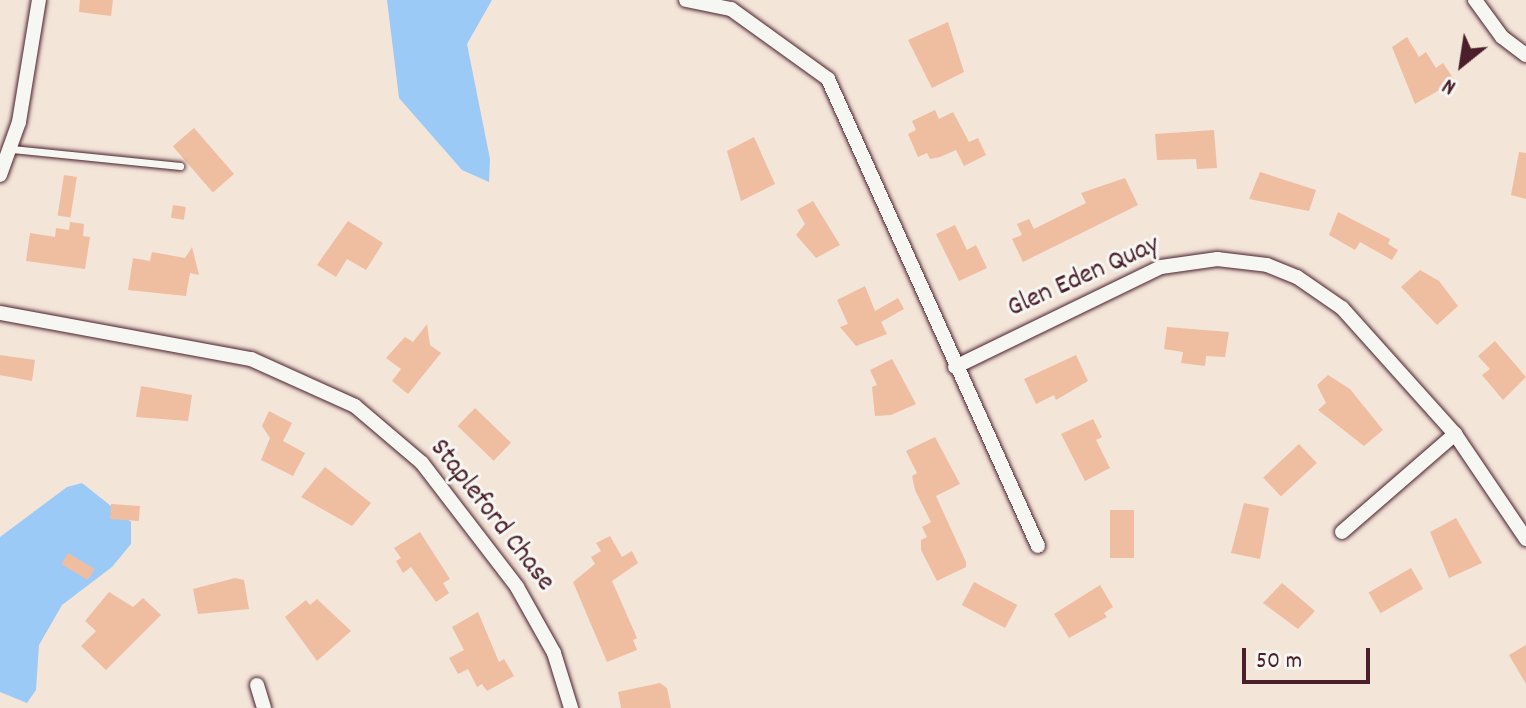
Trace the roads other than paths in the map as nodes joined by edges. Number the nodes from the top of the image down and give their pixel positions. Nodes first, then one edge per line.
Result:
1 (39, 0) edge
2 (686, 0) edge
3 (1475, 0) edge
4 (1526, 55) edge
5 (12, 149) junction
6 (180, 166) dead end
7 (0, 175) edge
8 (0, 313) edge
9 (955, 367) junction
10 (1455, 434) junction
11 (1342, 532) dead end
12 (1526, 539) edge
13 (1038, 546) dead end
14 (257, 685) dead end
15 (264, 708) edge
16 (571, 708) edge

1 - 5 street
2 - 9 street
3 - 4 street
5 - 6 lane
5 - 7 street
8 - 16 street, Stapleford Chase
9 - 10 street, Glen Eden Quay
9 - 13 street
10 - 11 street
10 - 12 street, Glen Eden Quay
14 - 15 street

